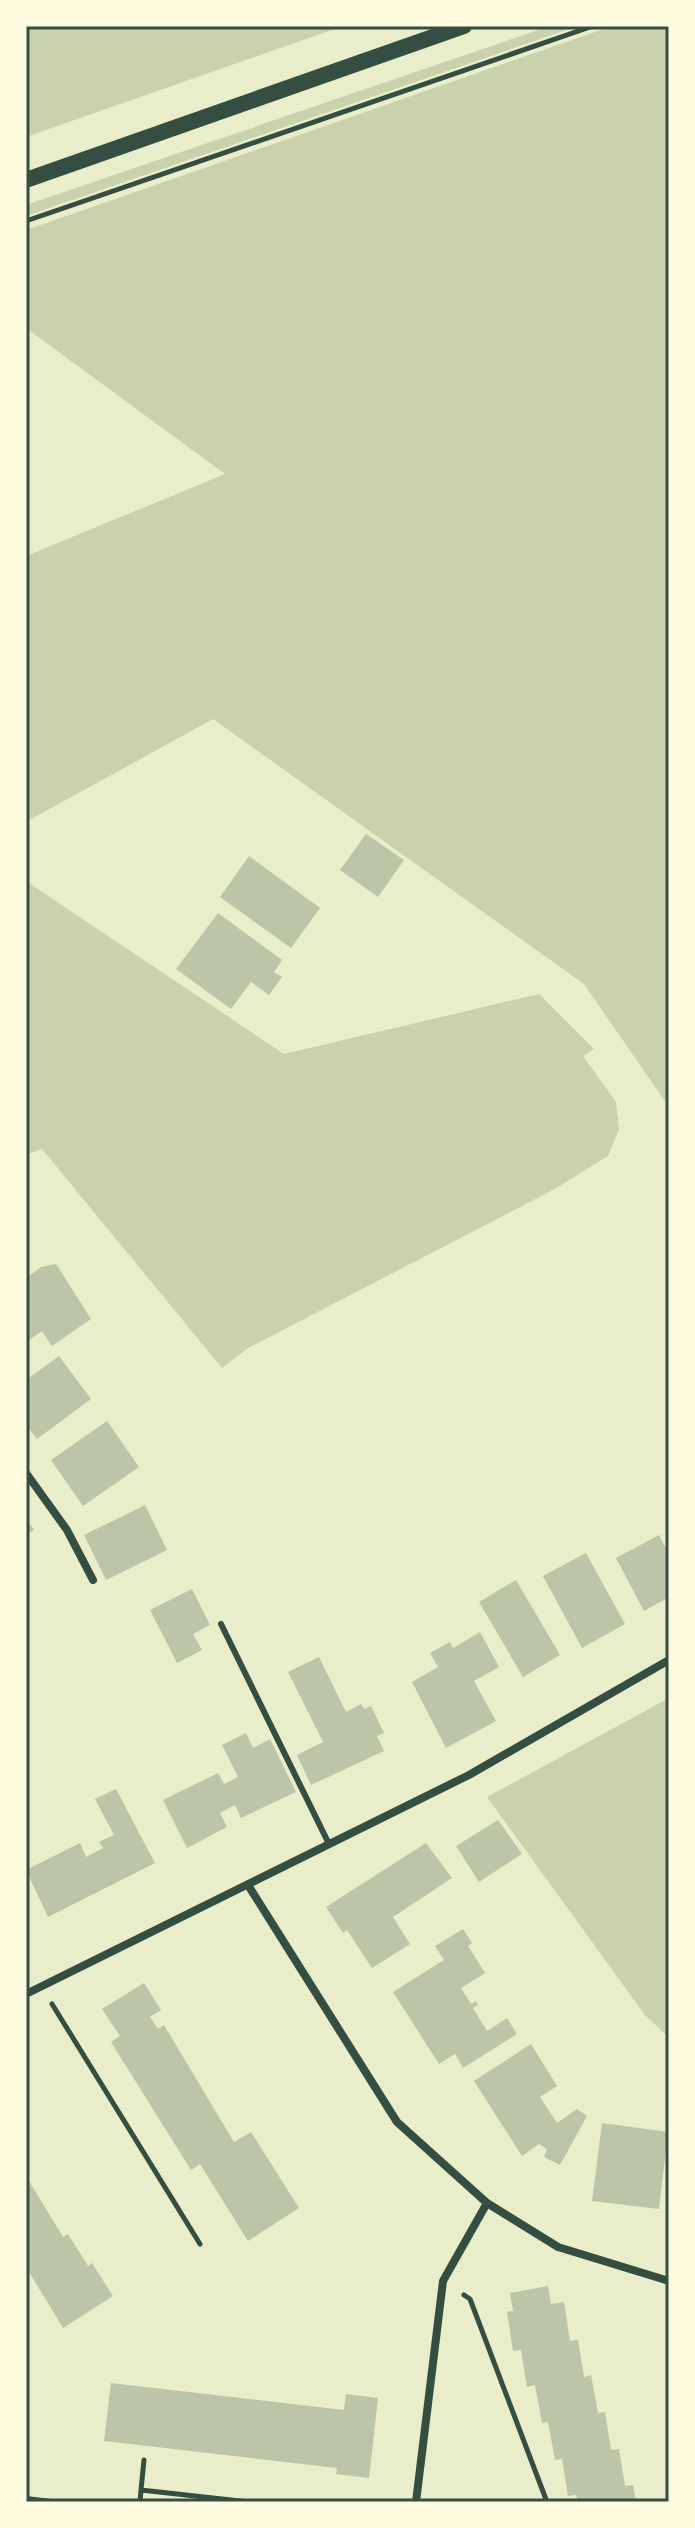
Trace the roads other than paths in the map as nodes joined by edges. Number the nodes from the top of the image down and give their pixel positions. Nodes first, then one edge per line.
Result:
1 (464, 26) edge
2 (26, 180) edge
3 (26, 1473) edge
4 (93, 1580) dead end
5 (221, 1624) dead end
6 (669, 1660) edge
7 (329, 1844) junction
8 (248, 1885) junction
9 (26, 1994) edge
10 (487, 2203) junction
11 (669, 2281) edge
12 (26, 2499) edge
13 (51, 2502) edge
14 (416, 2502) edge

1 - 2 main road
3 - 4 street
5 - 7 lane
6 - 7 street
7 - 8 street
8 - 9 street
8 - 10 street
10 - 11 street
10 - 14 street
12 - 13 lane

